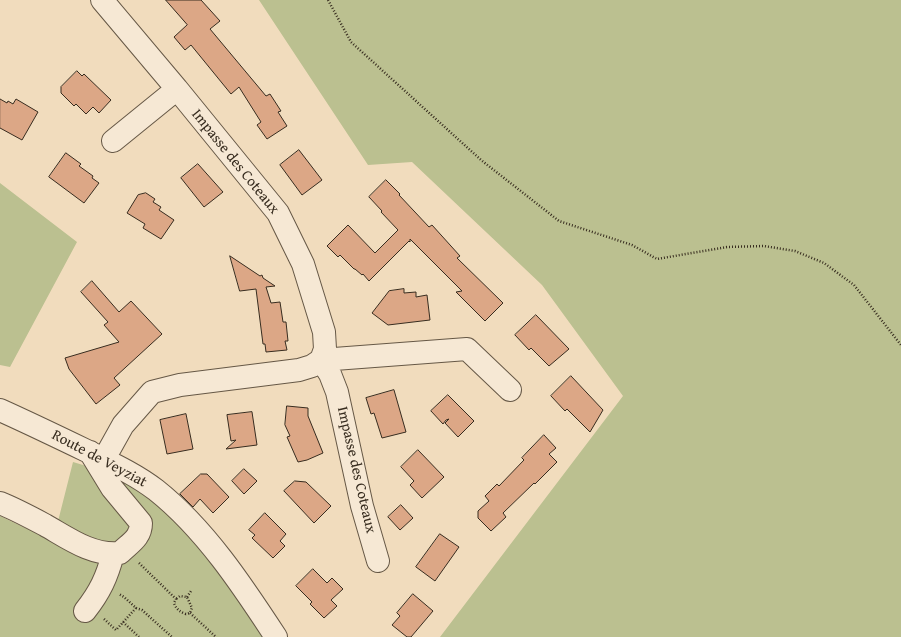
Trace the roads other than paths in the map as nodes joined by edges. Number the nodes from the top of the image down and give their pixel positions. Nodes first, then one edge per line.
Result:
1 (102, 0) edge
2 (177, 90) junction
3 (113, 141) dead end
4 (321, 360) junction
5 (510, 390) dead end
6 (0, 410) edge
7 (97, 456) junction
8 (0, 502) edge
9 (113, 554) junction
10 (378, 561) dead end
11 (95, 616) road end
12 (276, 637) edge

1 - 2 street, Impasse des Coteaux
2 - 3 street
2 - 4 street, Impasse des Coteaux
4 - 5 street
4 - 7 street
4 - 10 street, Impasse des Coteaux
6 - 7 street, Route de Veyziat
7 - 9 street
7 - 12 street, Route de Veyziat
8 - 9 street
9 - 11 street

